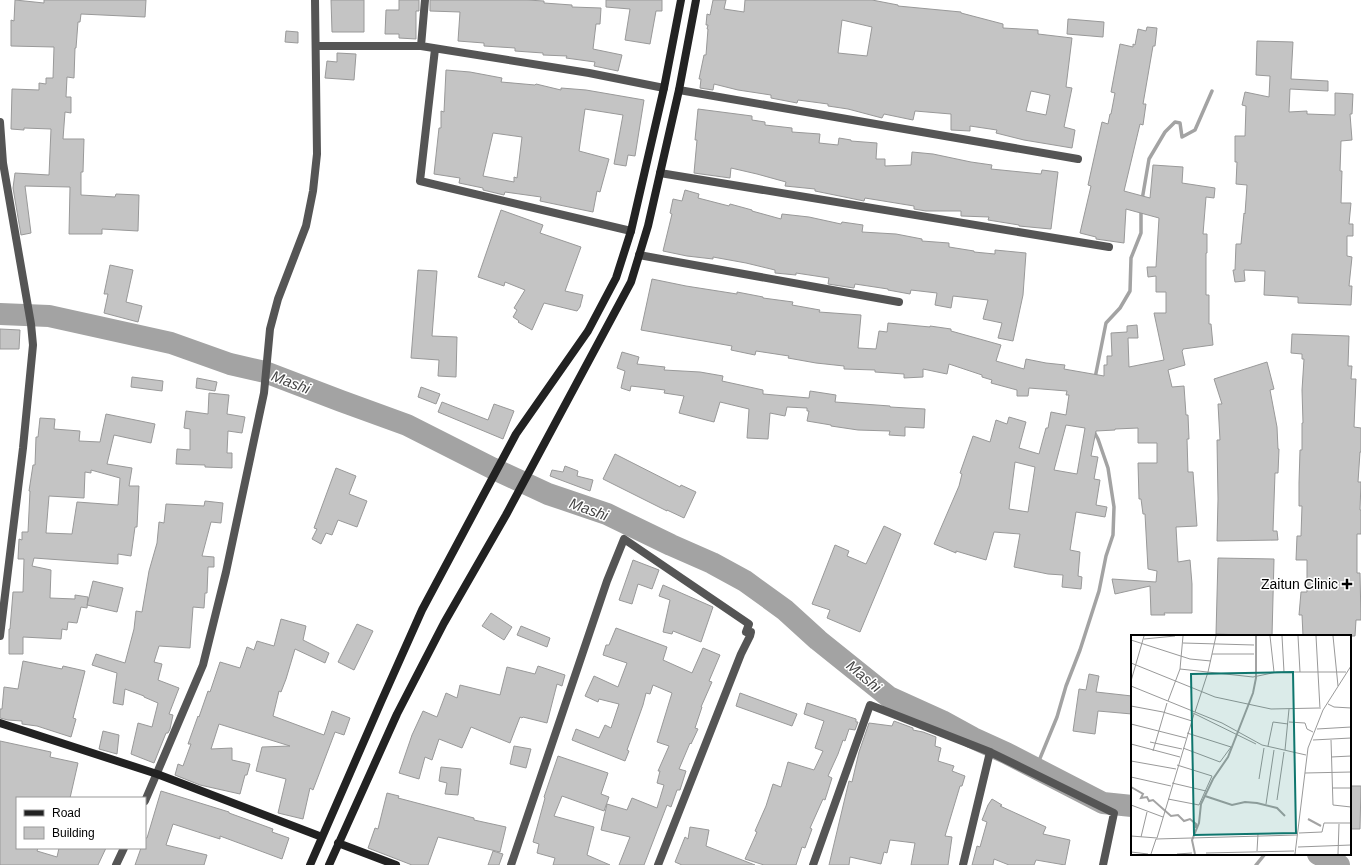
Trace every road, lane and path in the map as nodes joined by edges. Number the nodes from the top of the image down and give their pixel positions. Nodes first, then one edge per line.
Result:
1 (315, 0) edge
2 (425, 0) edge
3 (681, 0) edge
4 (696, 0) edge
5 (316, 46) junction
6 (421, 46) junction
7 (435, 49) junction
8 (664, 88) junction
9 (679, 90) junction
10 (0, 122) edge
11 (1078, 159) dead end
12 (1, 164) edge
13 (660, 173) junction
14 (631, 231) junction
15 (1109, 247) dead end
16 (639, 255) junction
17 (899, 302) dead end
18 (0, 636) edge
19 (0, 723) edge
20 (990, 752) junction
21 (157, 774) junction
22 (146, 799) edge
23 (322, 837) junction
24 (338, 843) junction
25 (124, 849) edge
26 (116, 865) edge
27 (310, 865) edge
28 (329, 865) edge
29 (396, 865) edge
30 (511, 865) edge
31 (658, 865) edge
32 (813, 865) edge
33 (963, 865) edge
34 (1103, 865) edge

1 - 5 street
2 - 6 street
3 - 8 main road
4 - 9 main road
5 - 6 street
5 - 21 street
6 - 7 street
7 - 8 street
7 - 14 street
8 - 14 main road
9 - 11 street
9 - 13 main road
10 - 12 street
12 - 18 street
13 - 15 street
13 - 16 main road
14 - 23 main road
16 - 17 street
16 - 24 main road
19 - 21 main road
20 - 32 street
20 - 33 street
20 - 34 street
21 - 22 street
21 - 23 main road
23 - 27 main road
24 - 28 main road
24 - 29 main road
25 - 26 street
30 - 31 street

